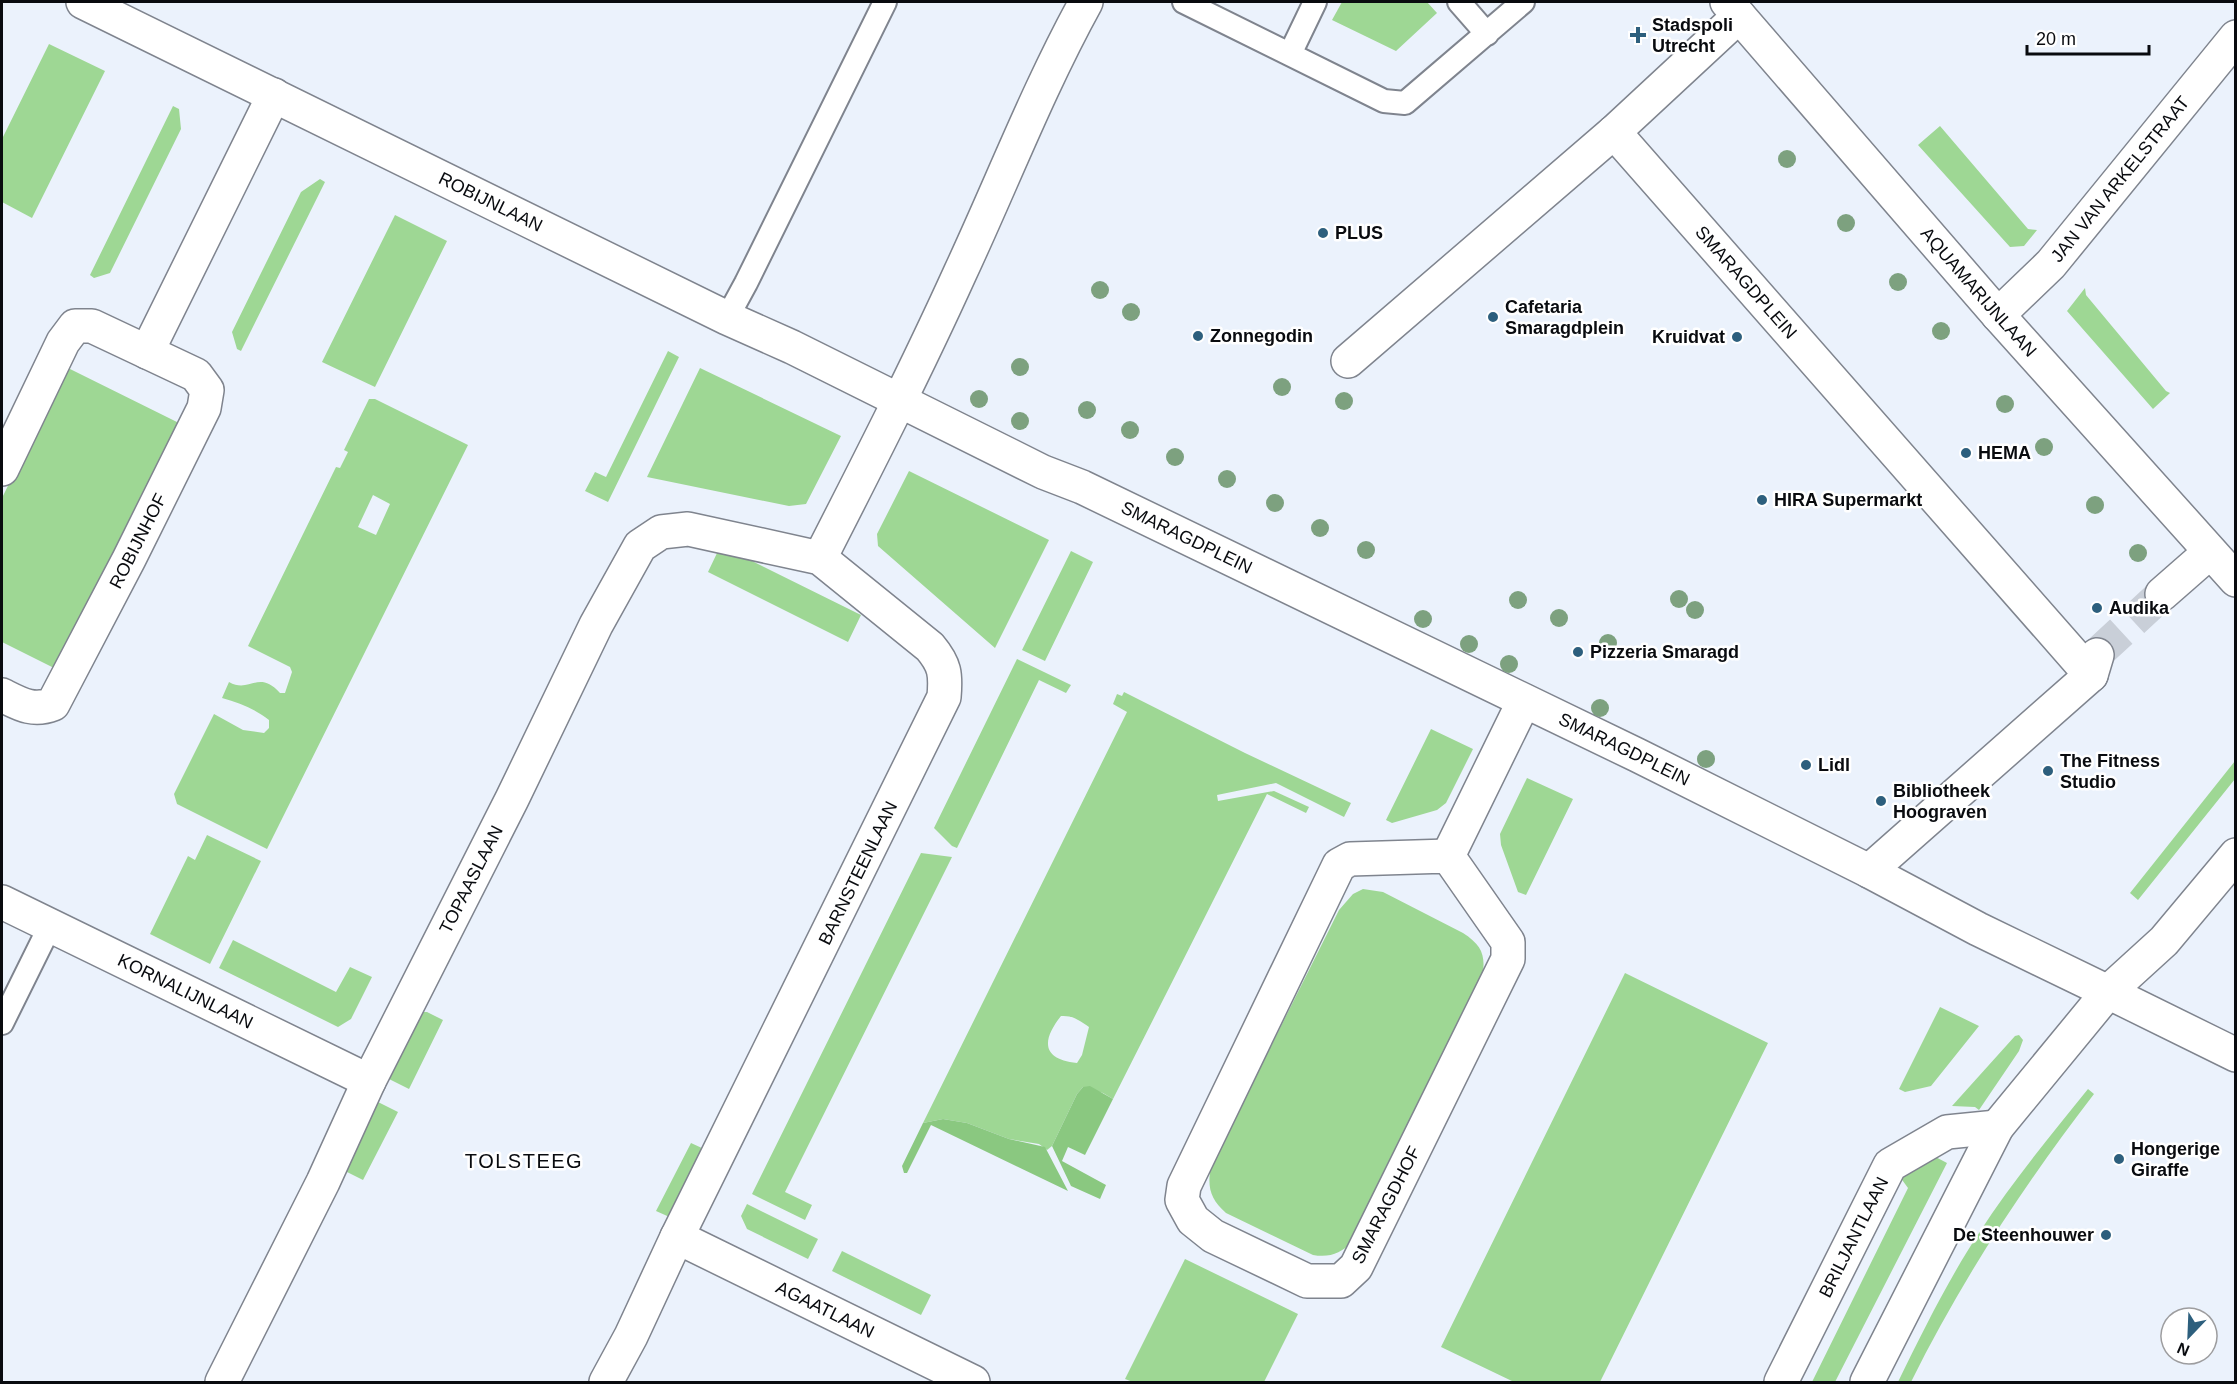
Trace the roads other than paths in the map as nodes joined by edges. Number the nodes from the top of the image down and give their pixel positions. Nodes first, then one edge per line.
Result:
1 (83, 2) edge
2 (885, 2) edge
3 (1086, 2) edge
4 (1184, 2) edge
5 (1315, 2) edge
6 (1459, 2) edge
7 (1523, 2) edge
8 (1733, 9) edge
9 (1487, 34) junction
10 (2235, 37) edge
11 (1290, 54) junction
12 (274, 95) junction
13 (1614, 132) junction
14 (1998, 315) junction
15 (727, 318) junction
16 (147, 352) junction
17 (1348, 361) dead end
18 (900, 402) junction
19 (2, 469) edge
20 (2210, 552) junction
21 (820, 558) junction
22 (2235, 580) edge
23 (2162, 594) tunnel mouth
24 (2, 695) edge
25 (1524, 701) junction
26 (2235, 855) edge
27 (1448, 856) junction
28 (1869, 871) junction
29 (2, 903) edge
30 (50, 926) junction
31 (2108, 992) junction
32 (2, 1023) edge
33 (2235, 1056) edge
34 (369, 1081) junction
35 (1997, 1127) junction
36 (677, 1238) junction
37 (222, 1383) edge
38 (606, 1383) edge
39 (973, 1383) edge
40 (1781, 1383) edge
41 (1867, 1383) edge

1 - 12 street, ROBIJNLAAN
2 - 15 lane
3 - 18 street
4 - 11 lane
5 - 11 lane
6 - 9 lane
7 - 9 lane
8 - 13 street
8 - 14 street, AQUAMARIJNLAAN
9 - 11 lane
10 - 14 street, JAN VAN ARKELSTRAAT
12 - 15 street, ROBIJNLAAN
12 - 16 street
13 - 17 street
13 - 28 street, SMARAGDPLEIN
14 - 20 street, AQUAMARIJNLAAN
15 - 18 street, ROBIJNLAAN
16 - 19 street, ROBIJNHOF
16 - 24 street, ROBIJNHOF
18 - 21 street
18 - 25 street, SMARAGDPLEIN
20 - 22 street, AQUAMARIJNLAAN
20 - 23 street
21 - 34 street, TOPAASLAAN
21 - 36 street, BARNSTEENLAAN
25 - 27 street
25 - 28 street, SMARAGDPLEIN
26 - 31 street
27 - 27 street, SMARAGDHOF
28 - 31 street, SMARAGDPLEIN
29 - 30 street, KORNALIJNLAAN
30 - 32 lane
30 - 34 street, KORNALIJNLAAN
31 - 33 street, SMARAGDPLEIN
31 - 35 street
34 - 37 street, TOPAASLAAN
35 - 40 street, BRILJANTLAAN
35 - 41 street
36 - 38 street, BARNSTEENLAAN
36 - 39 street, AGAATLAAN

